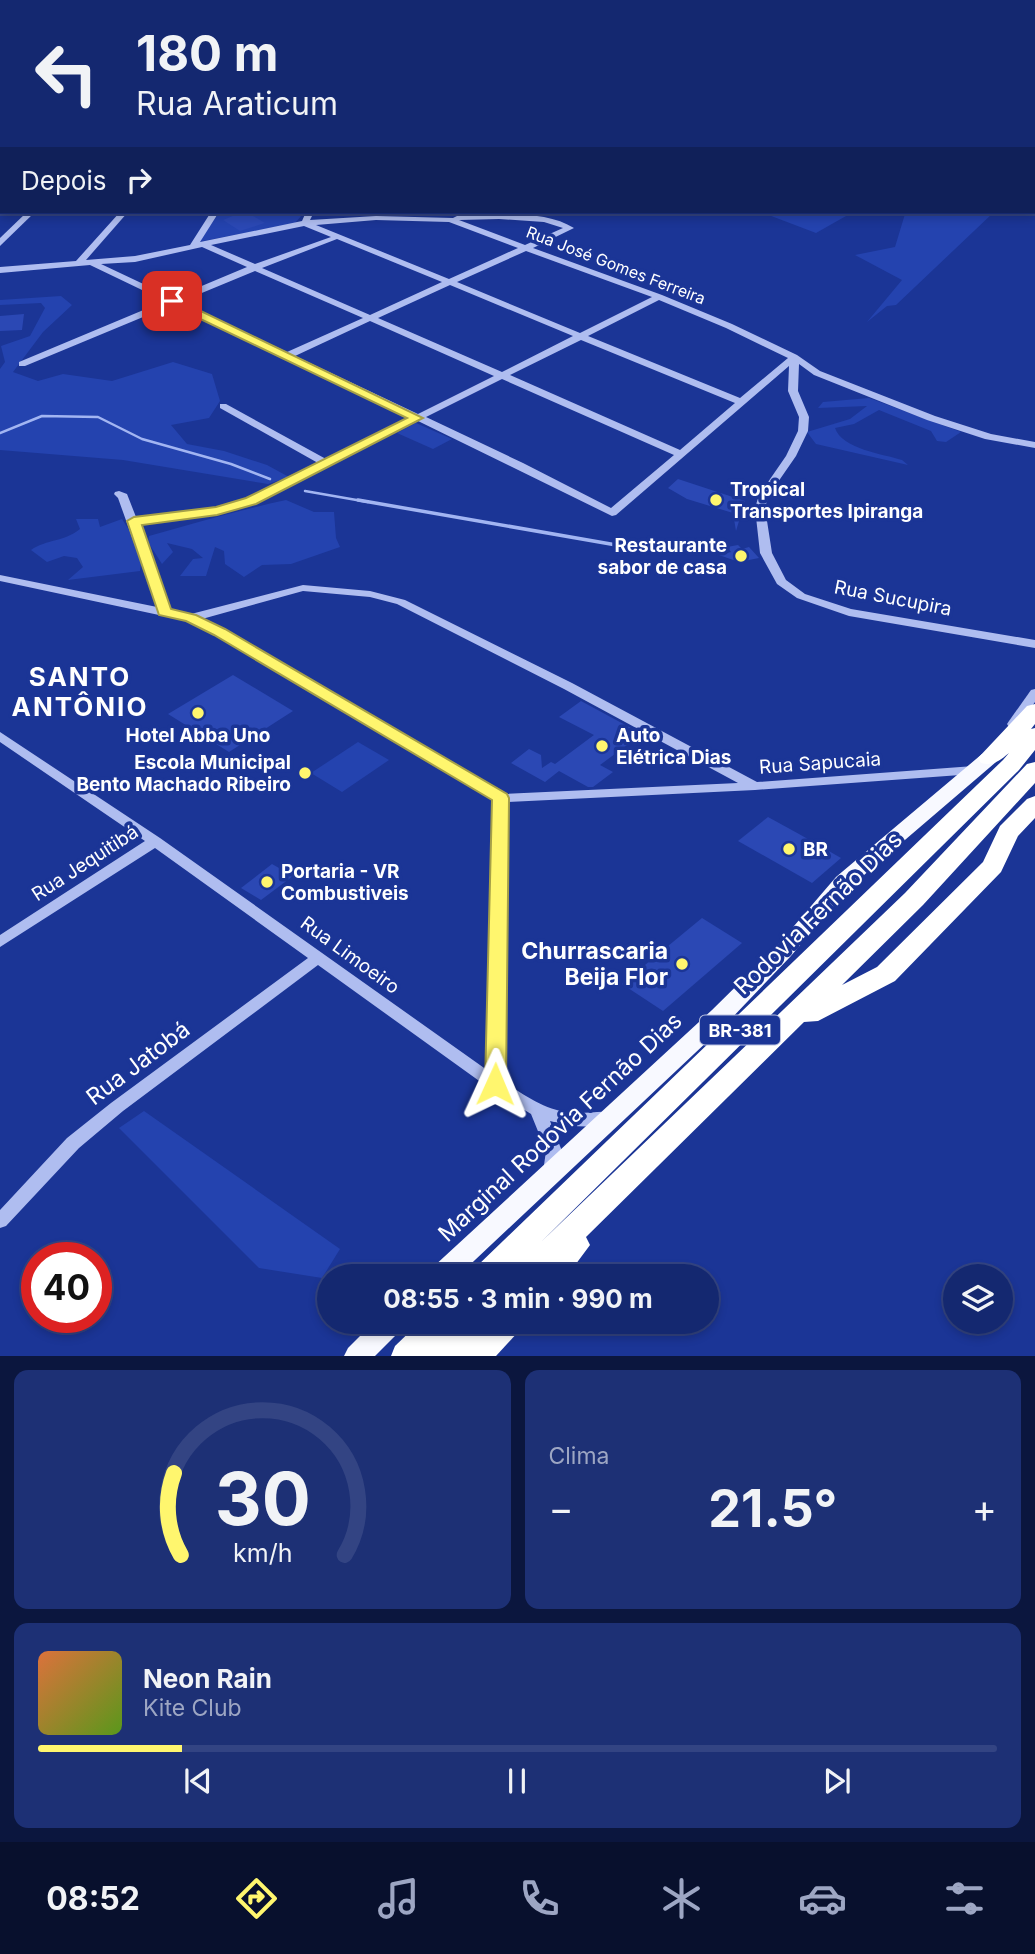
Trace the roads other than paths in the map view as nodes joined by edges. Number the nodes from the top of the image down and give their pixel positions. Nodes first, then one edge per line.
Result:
1 (29, 214) edge
2 (122, 214) edge
3 (214, 214) edge
4 (309, 214) edge
5 (458, 214) edge
6 (376, 218) junction
7 (443, 219) junction
8 (305, 223) junction
9 (570, 228) joint
10 (336, 237) junction
11 (0, 243) edge
12 (197, 244) junction
13 (527, 248) junction
14 (84, 262) junction
15 (256, 267) junction
16 (0, 270) edge
17 (450, 282) junction
18 (659, 297) junction
19 (172, 301) junction
20 (372, 319) junction
21 (580, 335) junction
22 (288, 355) junction
23 (794, 357) junction
24 (22, 364) dead end
25 (501, 375) junction
26 (741, 402) junction
27 (223, 406) dead end
28 (417, 418) junction
29 (1035, 445) edge
30 (681, 454) junction
31 (325, 463) junction
32 (119, 494) dead end
33 (134, 521) junction
34 (0, 578) edge
35 (164, 612) junction
36 (191, 618) junction
37 (1035, 644) edge
38 (1035, 693) edge
39 (1035, 710) edge
40 (1035, 735) edge
41 (0, 736) edge
42 (982, 764) junction
43 (1035, 769) edge
44 (755, 786) junction
45 (501, 798) junction
46 (1035, 804) edge
47 (155, 841) junction
48 (0, 942) edge
49 (318, 958) junction
50 (744, 1065) junction
51 (495, 1084) junction
52 (539, 1112) junction
53 (611, 1118) junction
54 (636, 1170) junction
55 (551, 1172) junction
56 (0, 1221) edge
57 (454, 1264) edge
58 (499, 1264) edge
59 (538, 1264) edge
60 (559, 1264) edge
61 (380, 1334) edge
62 (429, 1334) edge
63 (466, 1334) edge
64 (496, 1334) edge
65 (357, 1356) edge
66 (406, 1356) edge
67 (444, 1356) edge
68 (475, 1356) edge

1 - 11 street
2 - 14 street
3 - 12 street
4 - 8 street
5 - 7 street
6 - 7 street, Rua José Gomes Ferreira
6 - 8 street, Rua José Gomes Ferreira
6 - 10 street
7 - 9 street
7 - 13 street, Rua José Gomes Ferreira
8 - 10 street
8 - 12 street, Rua José Gomes Ferreira
9 - 13 street
10 - 15 street
10 - 17 street
12 - 14 street, Rua José Gomes Ferreira
12 - 15 street
13 - 17 street
13 - 18 street, Rua José Gomes Ferreira
14 - 16 street, Rua José Gomes Ferreira
14 - 19 street
15 - 19 street
15 - 20 street
17 - 20 street
17 - 21 street
18 - 21 street
18 - 23 street, Rua José Gomes Ferreira
19 - 22 street
19 - 24 street
20 - 22 street
20 - 25 street
21 - 25 street
21 - 26 street
22 - 28 street
23 - 26 street
23 - 29 street, Rua José Gomes Ferreira
23 - 37 street, Rua Sucupira
25 - 28 street
25 - 30 street
26 - 30 street
27 - 31 street
28 - 30 street
28 - 31 street
31 - 33 street
32 - 33 street
33 - 35 street
34 - 35 street
35 - 36 street
36 - 44 street
36 - 45 street
38 - 42 street
39 - 42 highway, BR-381
40 - 58 highway, Rodovia Fernão Dias / BR-381
41 - 47 street, Rua Limoeiro
42 - 44 street, Rua Sapucaia
42 - 53 main road, Marginal Rodovia Fernão Dias / BR-381
43 - 50 highway, BR-381
44 - 45 street, Rua Sapucaia
45 - 51 street
46 - 50 highway, BR-381
47 - 48 street, Rua Jequitibá
47 - 49 street, Rua Limoeiro
49 - 51 street, Rua Limoeiro
49 - 56 street, Rua Jatobá
50 - 54 highway, BR-381
51 - 52 street, Rua Limoeiro
52 - 53 street, Rua Limoeiro
52 - 55 street
53 - 55 main road, Marginal Rodovia Fernão Dias / BR-381
54 - 59 highway, BR-381
54 - 60 highway
55 - 57 main road, Marginal Rodovia Fernão Dias / BR-381
61 - 65 main road
62 - 66 highway
63 - 67 highway
64 - 68 highway

